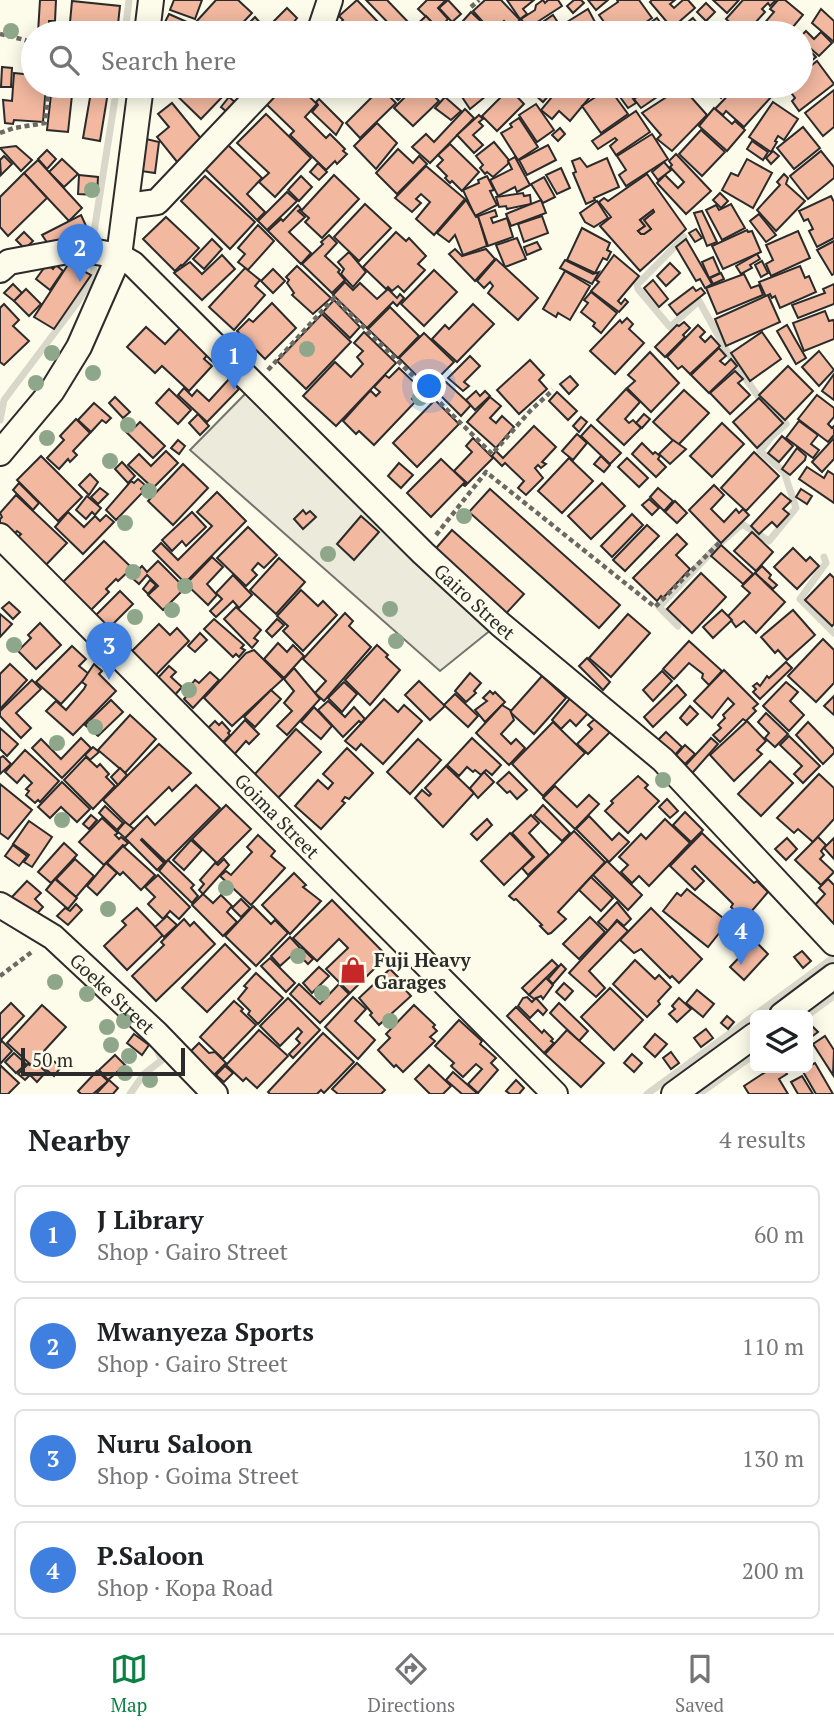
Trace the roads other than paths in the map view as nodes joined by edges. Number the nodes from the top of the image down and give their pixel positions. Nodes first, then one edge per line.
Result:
1 (151, 0) edge
2 (330, 0) edge
3 (148, 21) edge
4 (323, 21) edge
5 (140, 98) edge
6 (256, 98) edge
7 (127, 206) junction
8 (119, 256) junction
9 (0, 270) edge
10 (0, 453) edge
11 (0, 536) edge
12 (0, 905) edge
13 (834, 943) edge
14 (834, 976) edge
15 (789, 1010) edge
16 (750, 1039) edge
17 (215, 1094) edge
18 (555, 1094) edge
19 (674, 1094) edge

1 - 3 street
2 - 4 street
5 - 7 street
6 - 7 street
7 - 8 street
8 - 9 street
8 - 10 street
8 - 13 street, Gairo Street
11 - 18 street, Goima Street
12 - 17 street, Goeke Street
14 - 15 street
16 - 19 street

